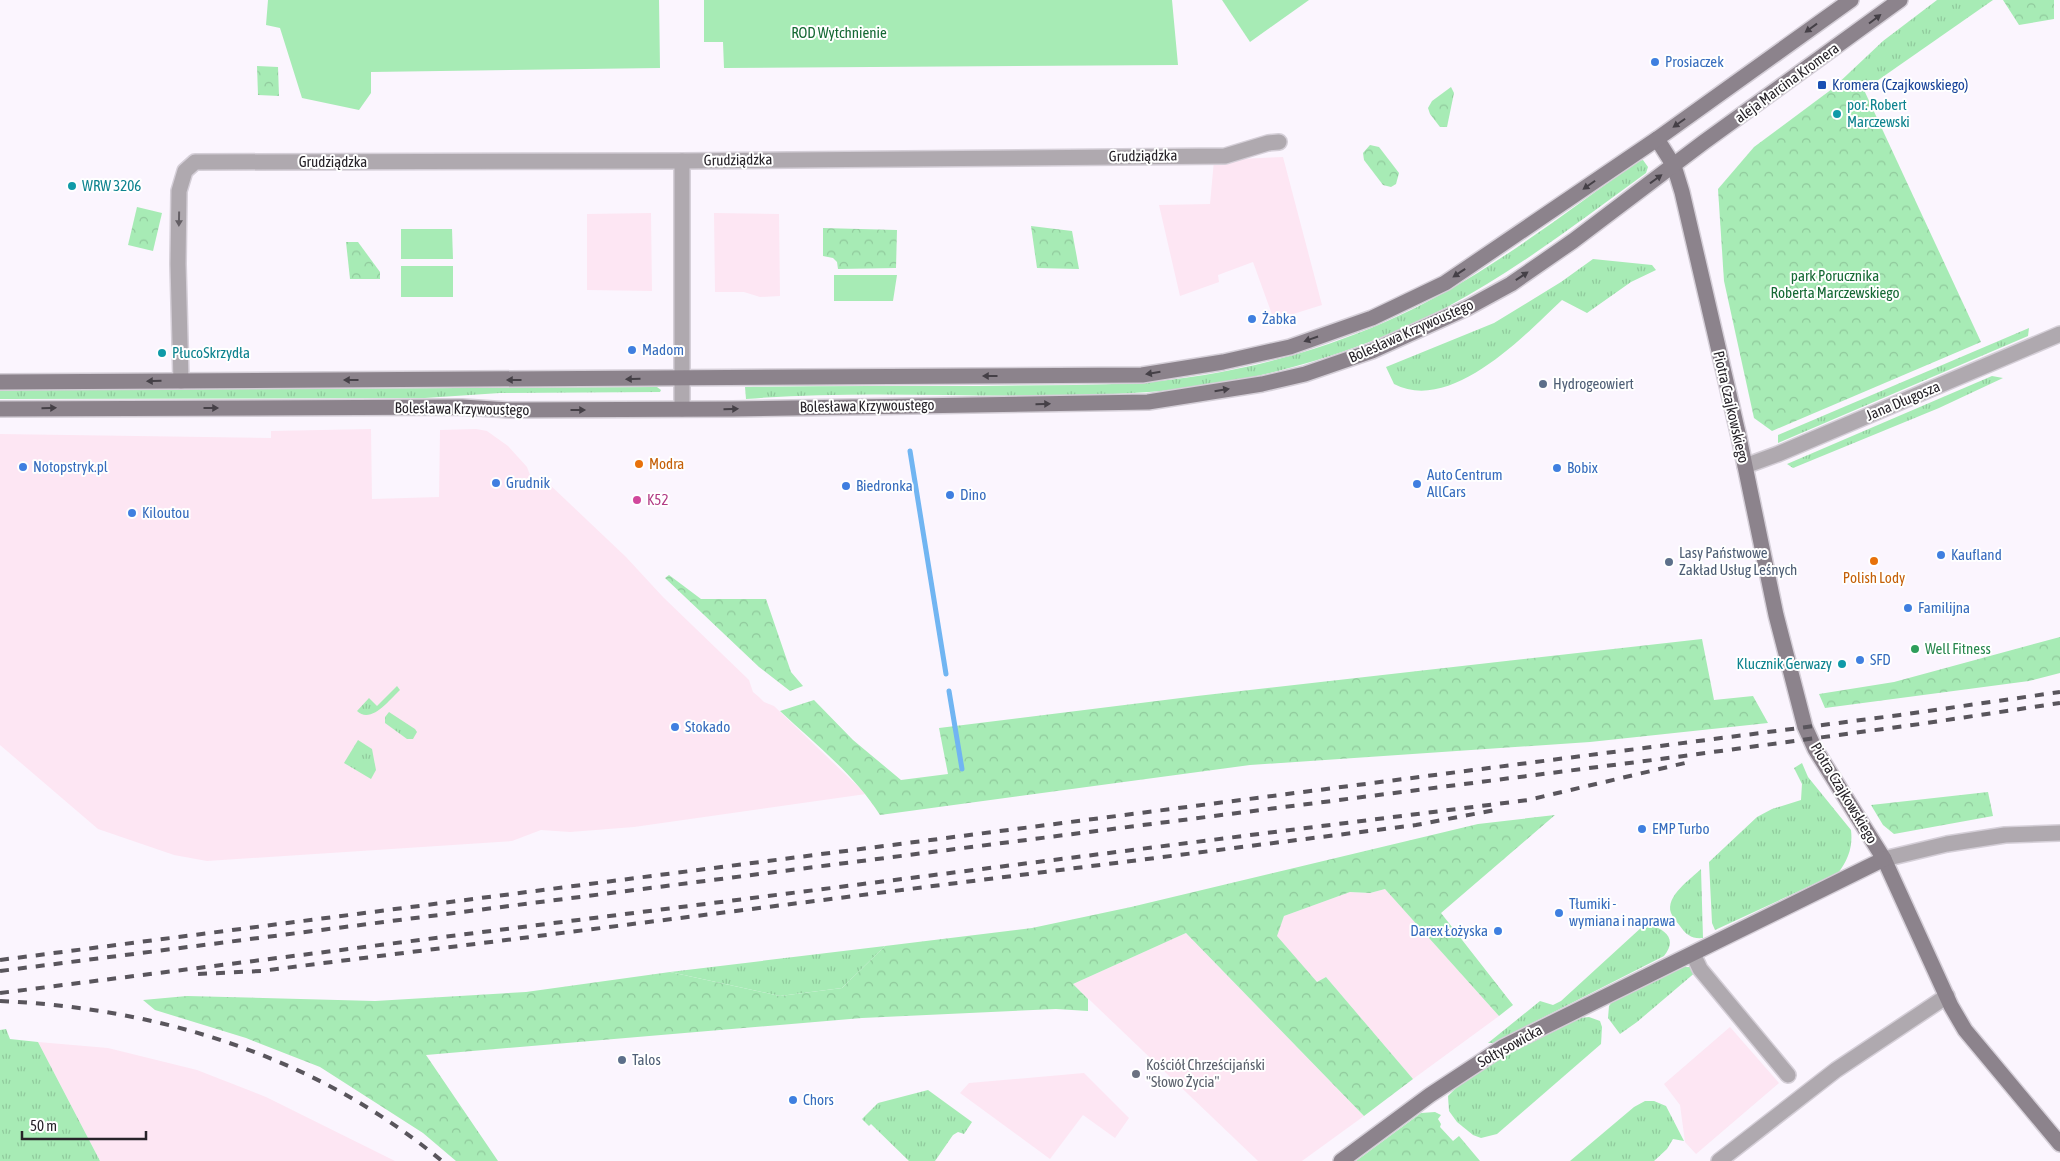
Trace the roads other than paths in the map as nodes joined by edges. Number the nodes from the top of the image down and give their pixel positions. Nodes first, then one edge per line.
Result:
1 (1851, 0) edge
2 (1900, 0) edge
3 (1657, 139) junction
4 (1279, 142) dead end
5 (682, 161) junction
6 (1674, 166) junction
7 (2060, 334) edge
8 (682, 379) junction
9 (181, 381) junction
10 (0, 382) edge
11 (0, 409) edge
12 (682, 409) junction
13 (1744, 466) junction
14 (2060, 833) edge
15 (1884, 859) junction
16 (1693, 954) junction
17 (1947, 996) junction
18 (1788, 1075) dead end
19 (2060, 1144) edge
20 (1341, 1161) edge
21 (1719, 1161) edge

1 -> 3 main road, aleja Marcina Kromera
6 -> 2 main road, aleja Marcina Kromera
3 - 6 main road, Piotra Czajkowskiego
3 -> 8 main road, Bolesława Krzywoustego
4 - 5 street, Grudziądzka
5 - 8 street
5 -> 9 street, Grudziądzka
12 -> 6 main road, Bolesława Krzywoustego
6 - 13 main road, Piotra Czajkowskiego
7 - 13 street, Jana Długosza
8 -> 9 main road, Bolesława Krzywoustego
8 - 12 street
9 -> 10 main road, Bolesława Krzywoustego
11 -> 12 main road, Bolesława Krzywoustego
13 - 15 main road, Piotra Czajkowskiego
14 - 15 street
15 - 16 main road, Sołtysowicka
15 - 17 main road, Piotra Czajkowskiego
16 - 18 street
16 - 20 main road, Sołtysowicka
17 - 19 main road, Piotra Czajkowskiego
17 - 21 street

